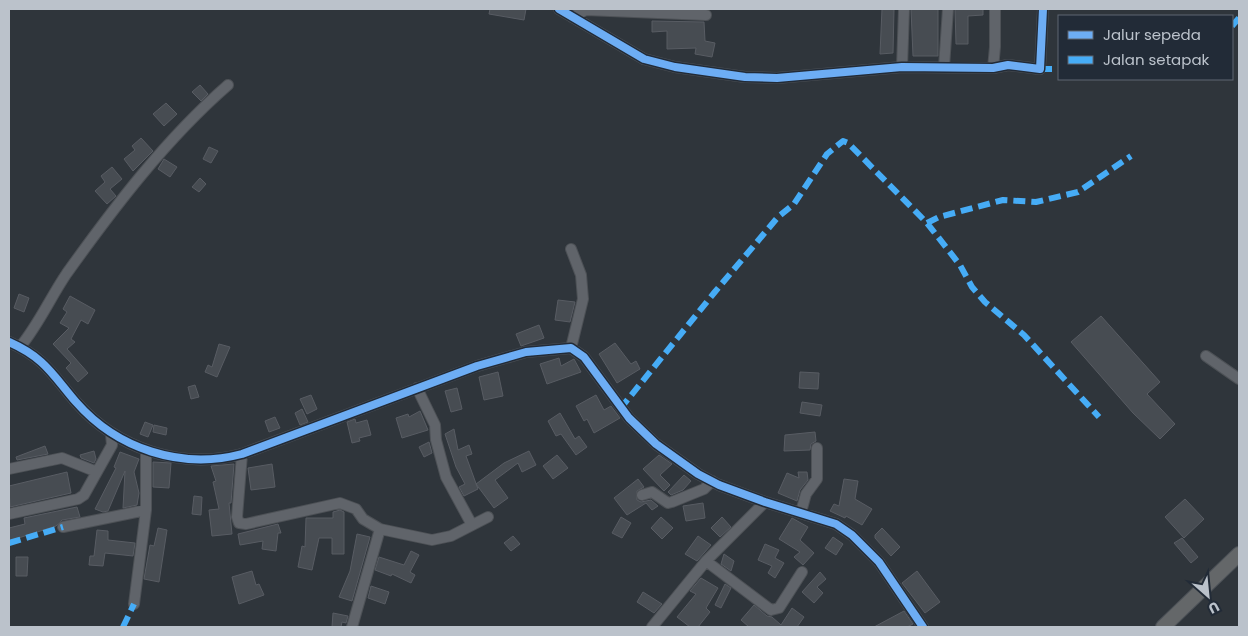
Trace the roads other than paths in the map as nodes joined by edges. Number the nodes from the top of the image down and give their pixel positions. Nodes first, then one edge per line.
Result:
1 (558, 9) edge
2 (586, 9) edge
3 (904, 9) edge
4 (948, 9) edge
5 (995, 9) edge
6 (1043, 9) edge
7 (694, 11) edge
8 (706, 14) dead end
9 (572, 18) junction
10 (902, 66) junction
11 (944, 67) junction
12 (992, 68) junction
13 (228, 85) dead end
14 (571, 249) dead end
15 (9, 342) edge
16 (20, 347) junction
17 (571, 348) junction
18 (1206, 356) dead end
19 (1239, 379) edge
20 (417, 388) junction
21 (111, 434) junction
22 (818, 448) dead end
23 (146, 451) junction
24 (242, 454) junction
25 (9, 469) edge
26 (97, 472) junction
27 (712, 481) junction
28 (642, 495) dead end
29 (765, 502) junction
30 (146, 510) junction
31 (801, 512) junction
32 (9, 514) edge
33 (488, 517) dead end
34 (472, 525) junction
35 (63, 527) dead end
36 (380, 529) junction
37 (1239, 554) edge
38 (706, 561) junction
39 (802, 572) dead end
40 (134, 604) dead end
41 (352, 627) edge
42 (652, 627) edge
43 (923, 627) edge
44 (1163, 627) edge

1 - 9 street
2 - 7 street
2 - 9 street
3 - 10 street
4 - 11 street
5 - 12 street
6 - 12 street
7 - 8 street
9 - 10 street
10 - 11 street
11 - 12 street
13 - 16 street
14 - 17 street
15 - 16 street
16 - 21 street
17 - 20 street
17 - 27 street
18 - 19 street
20 - 24 street
20 - 34 street
21 - 23 street
21 - 26 street
22 - 31 street
23 - 24 street
23 - 30 street
24 - 36 street
25 - 26 street
26 - 32 street
27 - 28 street
27 - 29 street
29 - 31 street
29 - 38 street
30 - 35 street
30 - 40 street
31 - 43 street
33 - 34 street
34 - 36 street
36 - 41 street
37 - 44 highway
38 - 39 street
38 - 42 street

